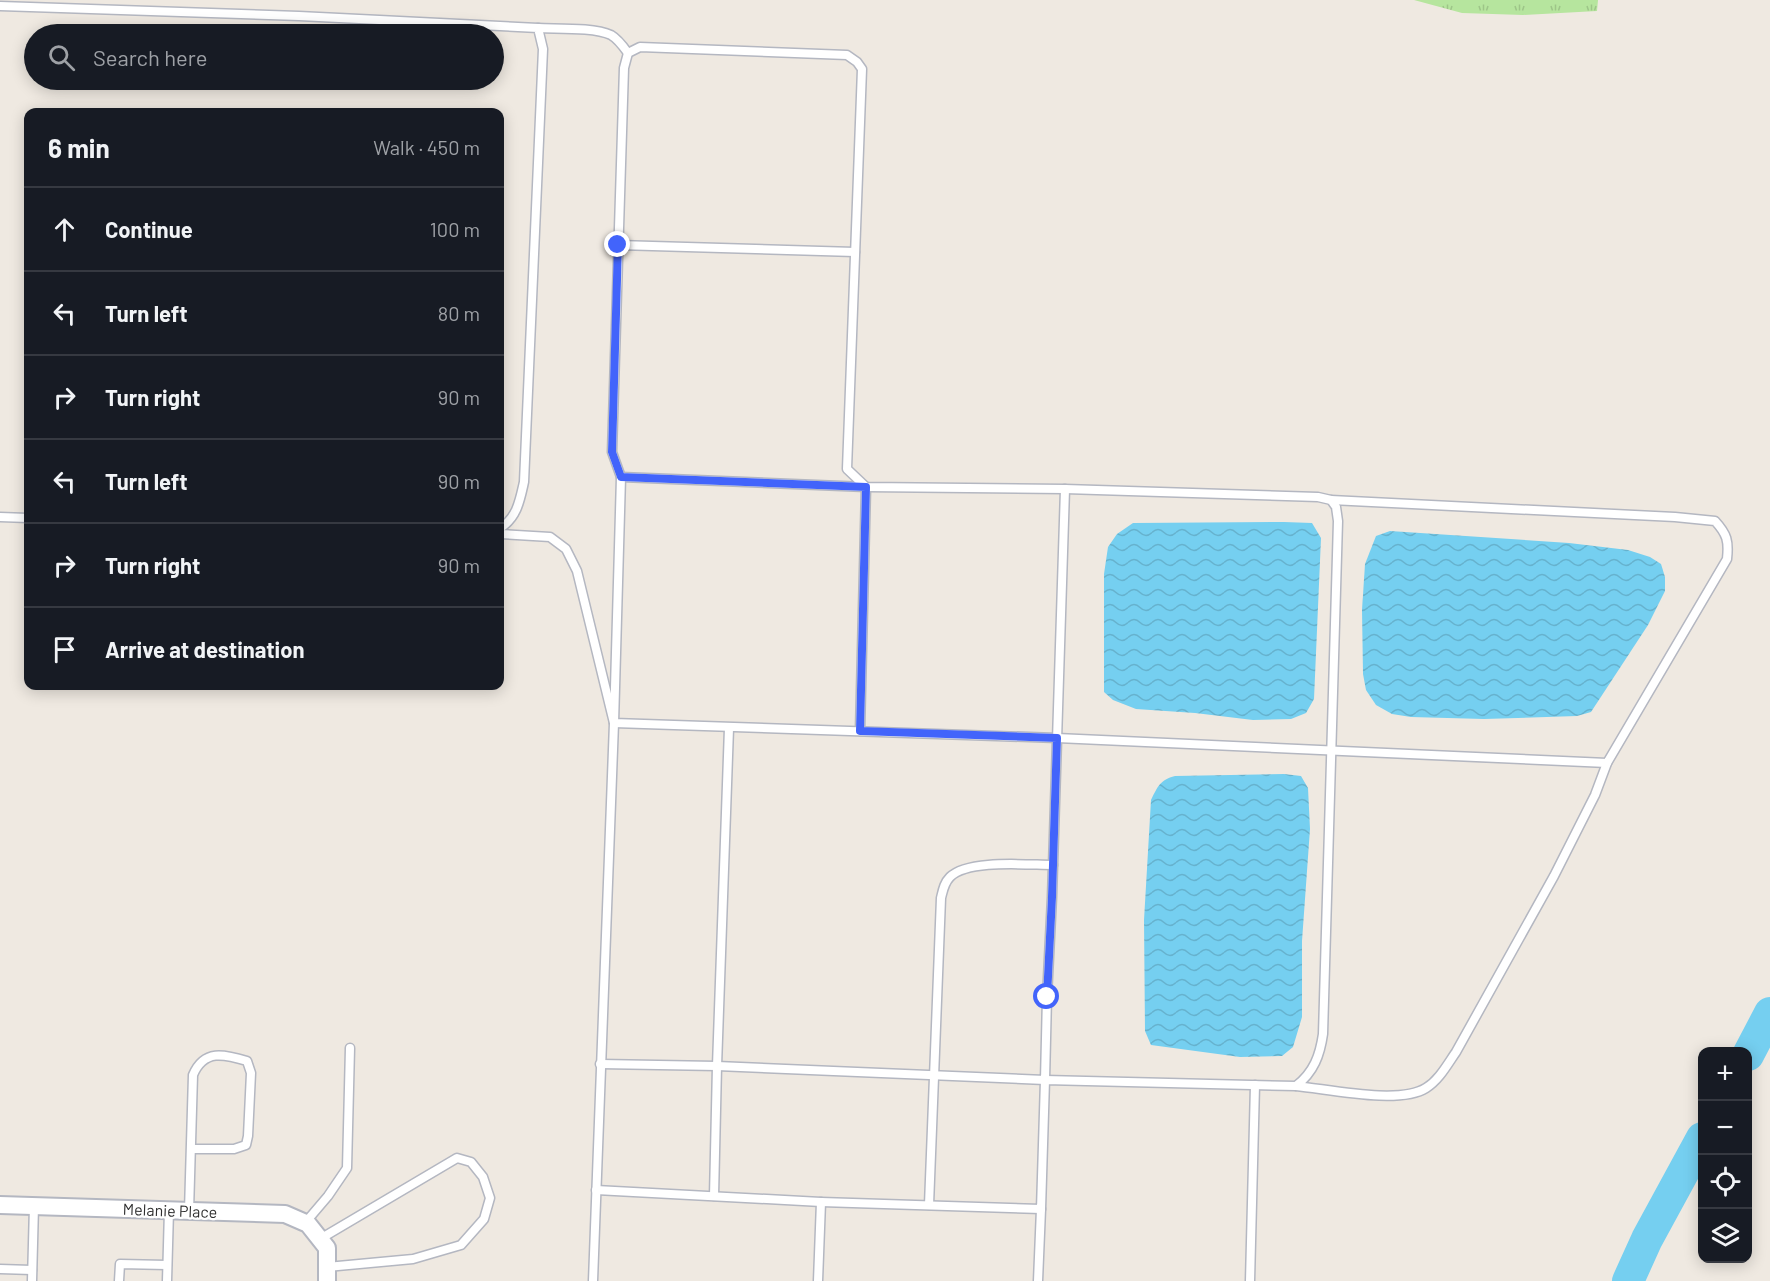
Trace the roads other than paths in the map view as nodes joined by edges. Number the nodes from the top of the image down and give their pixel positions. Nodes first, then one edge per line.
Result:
1 (0, 6) edge
2 (458, 24) edge
3 (504, 26) edge
4 (538, 28) junction
5 (628, 53) junction
6 (618, 245) junction
7 (855, 252) junction
8 (621, 477) junction
9 (866, 487) junction
10 (1065, 489) junction
11 (1331, 500) junction
12 (0, 517) edge
13 (24, 518) edge
14 (504, 526) edge
15 (504, 534) edge
16 (614, 723) junction
17 (729, 728) junction
18 (860, 731) junction
19 (1057, 738) junction
20 (1331, 751) junction
21 (1607, 763) junction
22 (1053, 866) junction
23 (350, 1048) dead end
24 (600, 1064) junction
25 (717, 1066) junction
26 (933, 1075) junction
27 (1046, 1080) junction
28 (1255, 1085) junction
29 (1296, 1086) junction
30 (191, 1149) junction
31 (596, 1191) junction
32 (714, 1196) junction
33 (821, 1202) junction
34 (0, 1205) edge
35 (929, 1205) junction
36 (34, 1206) junction
37 (1041, 1209) junction
38 (169, 1210) junction
39 (189, 1211) junction
40 (305, 1223) junction
41 (324, 1244) junction
42 (167, 1265) junction
43 (0, 1269) edge
44 (32, 1270) junction
45 (327, 1274) edge
46 (32, 1281) edge
47 (119, 1281) edge
48 (166, 1281) edge
49 (593, 1281) edge
50 (818, 1281) edge
51 (1038, 1281) edge
52 (1250, 1281) edge

1 - 2 lane
3 - 4 lane
4 - 5 lane
4 - 14 lane
5 - 6 lane
5 - 7 lane
6 - 7 lane
6 - 8 lane
7 - 9 lane
8 - 9 lane
8 - 16 lane
9 - 10 lane
9 - 18 lane
10 - 11 lane
10 - 19 lane
11 - 20 lane
11 - 21 lane
12 - 13 lane
15 - 16 lane
16 - 17 lane
16 - 24 lane
17 - 18 lane
17 - 25 lane
18 - 19 lane
19 - 20 lane
19 - 22 lane
20 - 21 lane
20 - 29 lane
21 - 29 lane
22 - 26 lane
22 - 27 lane
23 - 40 lane
24 - 25 lane
24 - 31 lane
25 - 26 lane
25 - 32 lane
26 - 27 lane
26 - 35 lane
27 - 28 lane
27 - 37 lane
28 - 29 lane
28 - 52 lane
30 - 30 lane
30 - 39 lane
31 - 32 lane
31 - 49 lane
32 - 33 lane
33 - 35 lane
33 - 50 lane
34 - 36 street, Melanie Place
35 - 37 lane
36 - 38 street, Melanie Place
36 - 44 lane
37 - 51 lane
38 - 39 street, Melanie Place
38 - 42 lane
39 - 40 street, Melanie Place
40 - 41 street, Melanie Place
41 - 45 street
41 - 45 lane
42 - 47 lane
42 - 48 lane
43 - 44 lane
44 - 46 lane

